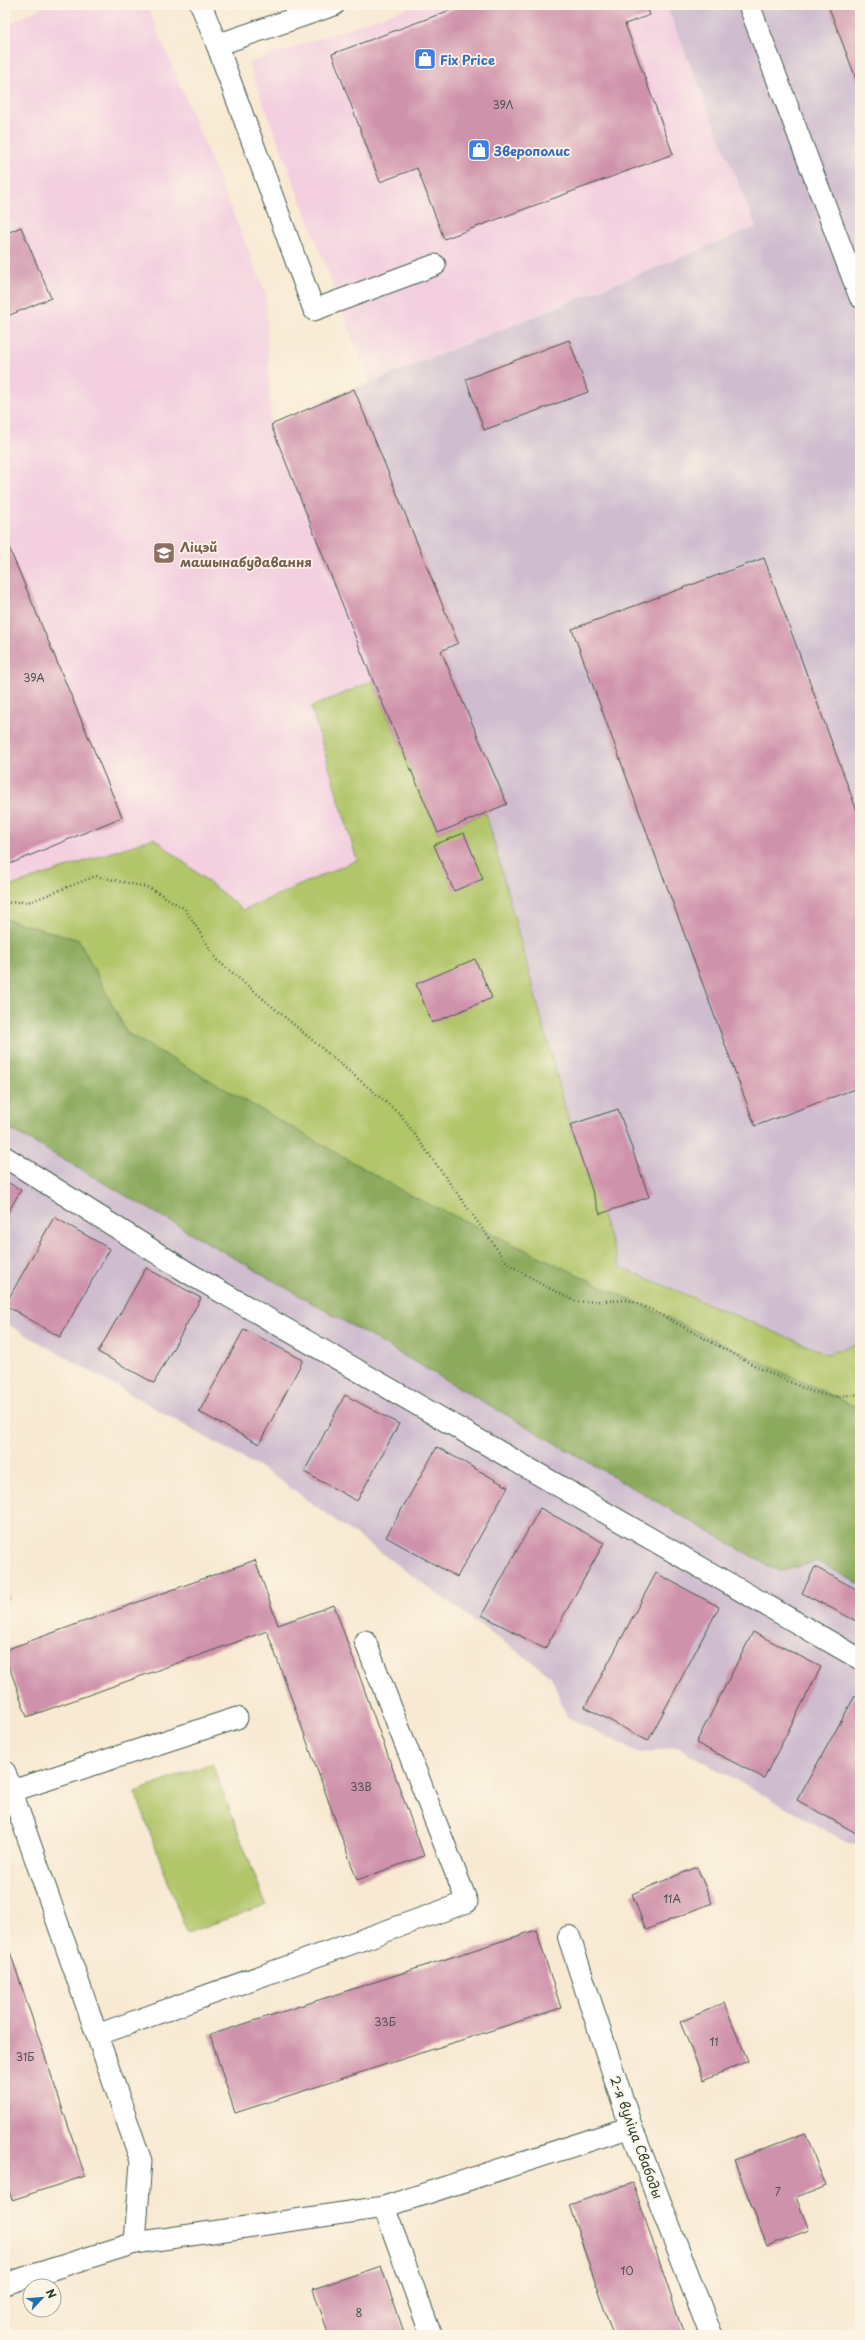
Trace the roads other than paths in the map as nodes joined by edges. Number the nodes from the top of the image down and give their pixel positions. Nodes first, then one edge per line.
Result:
1 (202, 5) edge
2 (334, 5) edge
3 (749, 5) edge
4 (217, 45) junction
5 (435, 264) dead end
6 (860, 297) edge
7 (5, 1157) edge
8 (365, 1641) dead end
9 (860, 1659) edge
10 (237, 1718) dead end
11 (5, 1772) edge
12 (12, 1791) junction
13 (569, 1937) dead end
14 (97, 2035) junction
15 (631, 2127) junction
16 (384, 2207) junction
17 (135, 2243) junction
18 (5, 2284) edge
19 (431, 2335) edge
20 (711, 2335) edge

1 - 4 lane
2 - 4 lane
3 - 6 lane
4 - 5 lane
7 - 9 lane
8 - 14 lane
10 - 12 lane
11 - 12 lane
12 - 14 lane
13 - 15 street, 2-я вуліца Свабоды
14 - 17 lane
15 - 16 lane
15 - 20 street, 2-я вуліца Свабоды
16 - 17 lane
16 - 19 lane
17 - 18 lane

